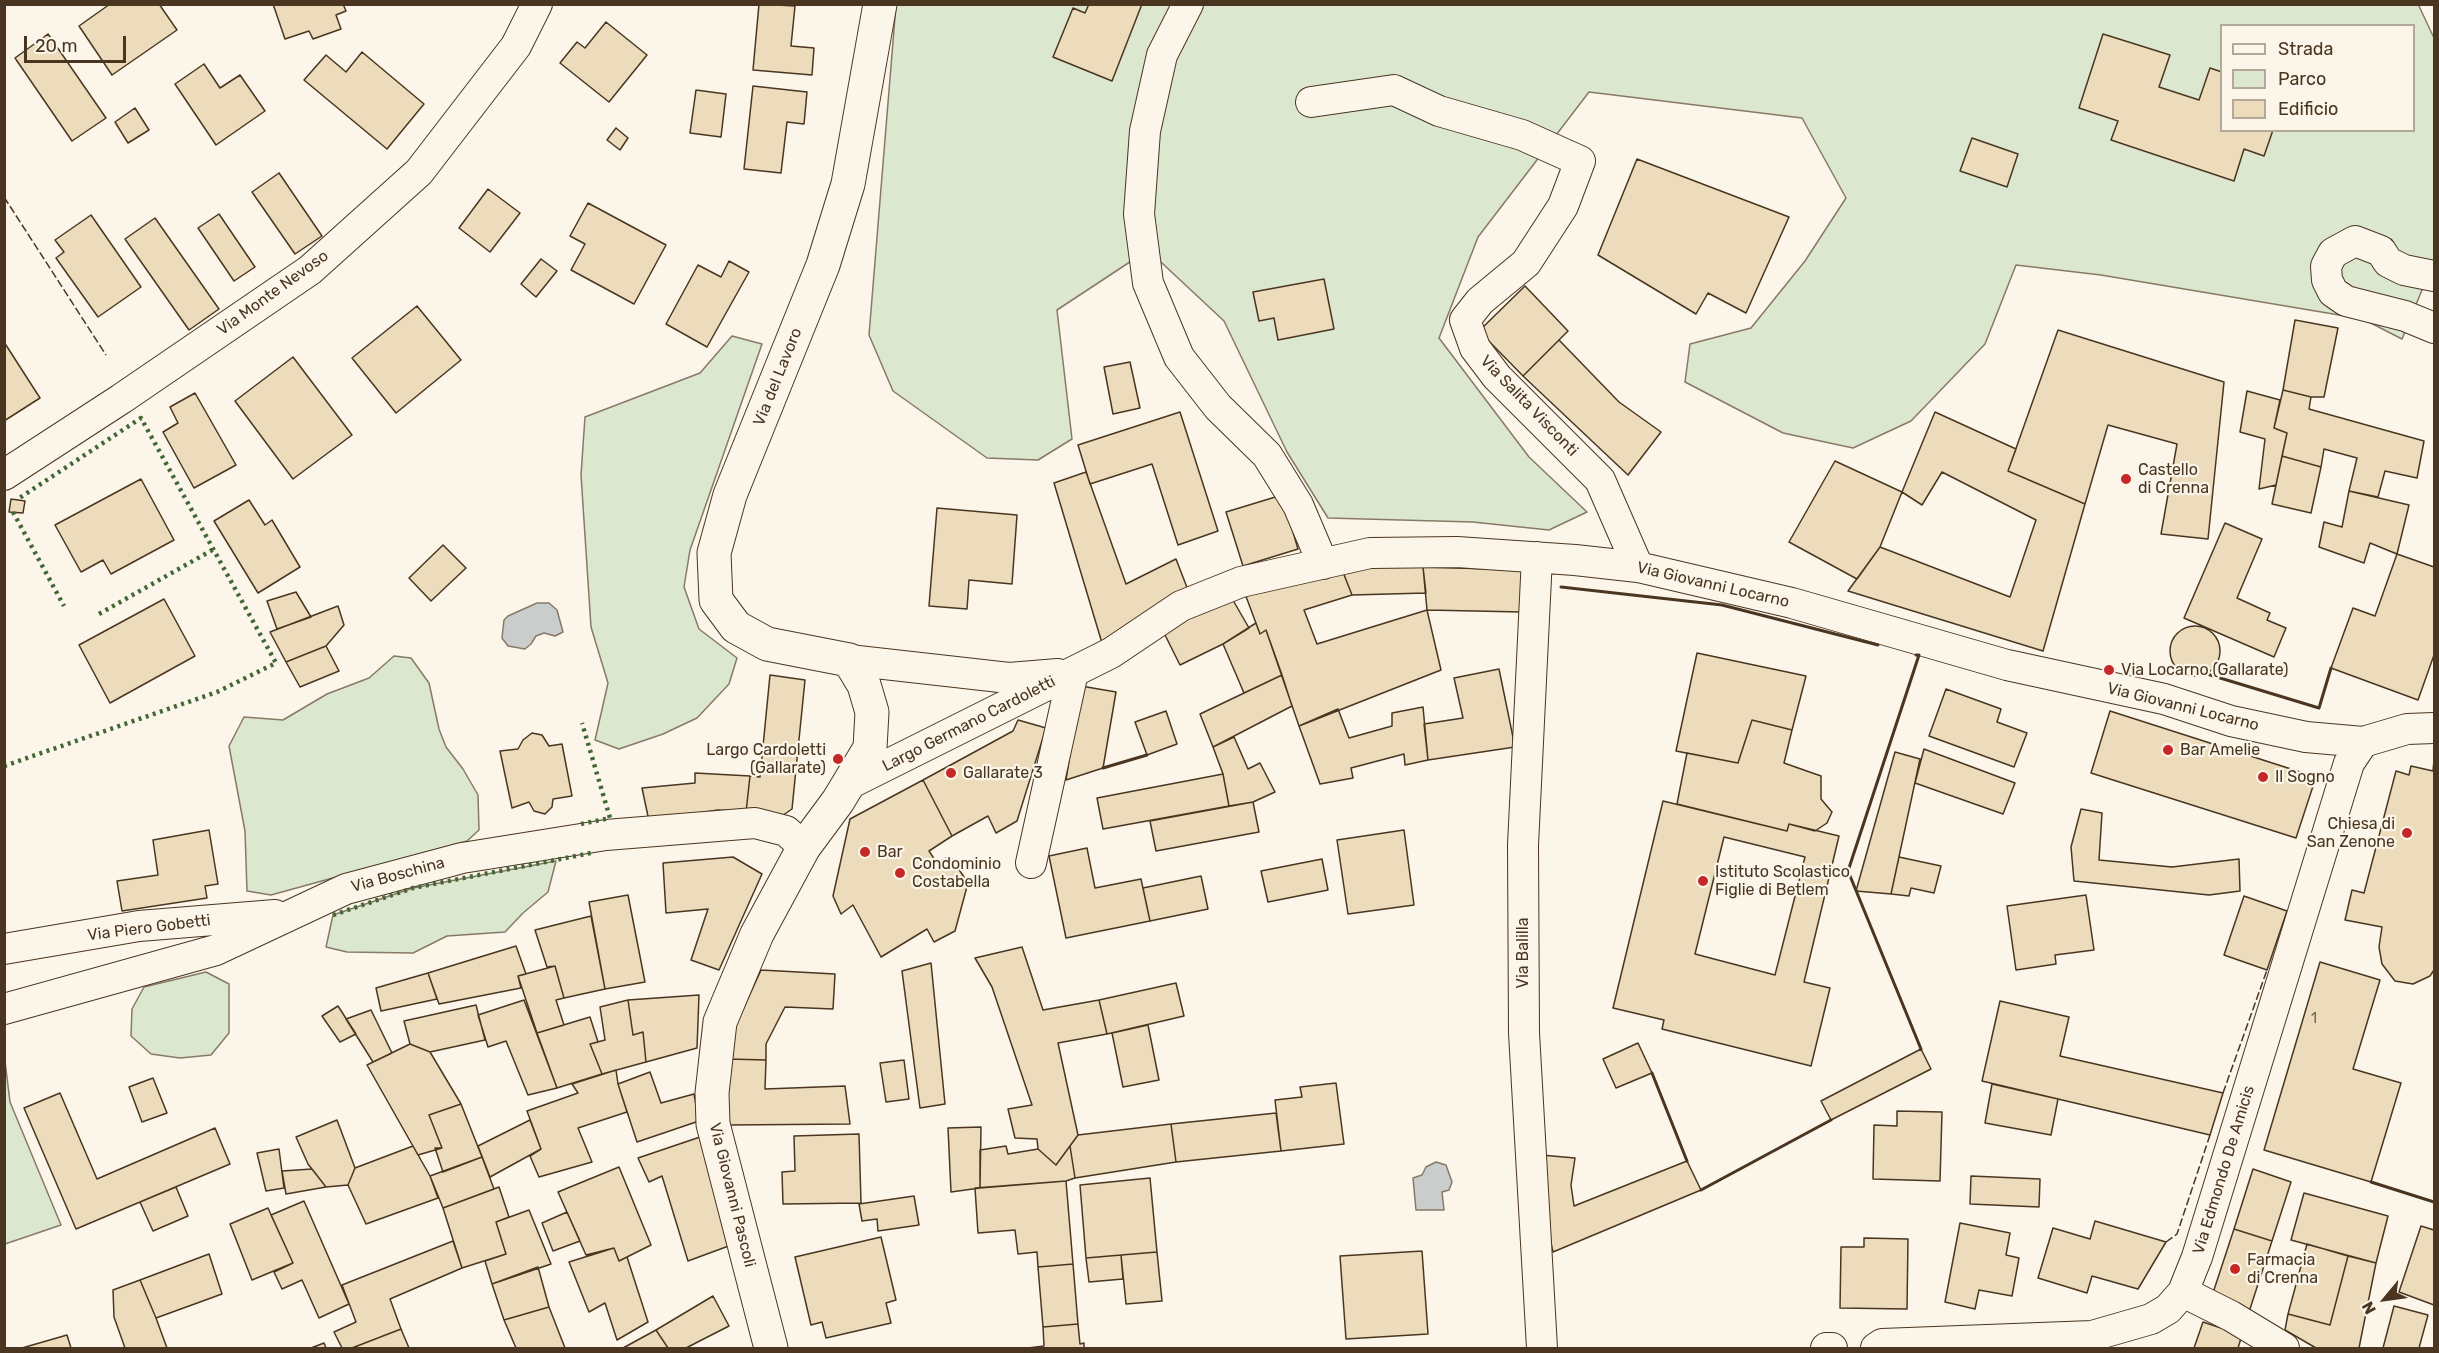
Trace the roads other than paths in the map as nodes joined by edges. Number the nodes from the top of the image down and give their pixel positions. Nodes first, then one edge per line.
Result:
1 (537, 4) edge
2 (880, 4) edge
3 (1188, 4) edge
4 (1311, 102) dead end
5 (2434, 276) edge
6 (2434, 328) edge
7 (4, 475) edge
8 (1537, 557) junction
9 (1323, 564) junction
10 (1638, 567) junction
11 (849, 660) junction
12 (1073, 672) junction
13 (2434, 728) edge
14 (2363, 742) junction
15 (849, 784) junction
16 (804, 847) junction
17 (1030, 863) dead end
18 (295, 913) junction
19 (4, 949) edge
20 (4, 1009) edge
21 (2184, 1292) junction
22 (771, 1348) edge
23 (1542, 1348) edge
24 (1826, 1348) edge
25 (1832, 1348) edge
26 (1876, 1348) edge
27 (2284, 1348) edge

1 - 7 street, Via Monte Nevoso
2 - 11 street, Via del Lavoro
3 - 9 street
4 - 10 street, Via Salita Visconti
5 - 6 street
8 - 9 street, Via Giovanni Locarno
8 - 10 street, Via Giovanni Locarno
8 - 23 street, Via Balilla
9 - 12 street, Via Giovanni Locarno
10 - 14 street, Via Giovanni Locarno
11 - 12 street, Largo Germano Cardoletti
11 - 15 street, Largo Germano Cardoletti
12 - 15 street, Largo Germano Cardoletti
12 - 17 street
13 - 14 street
14 - 21 street, Via Edmondo De Amicis
15 - 16 street, Via Giovanni Pascoli
16 - 18 street, Via Boschina
16 - 22 street, Via Giovanni Pascoli
18 - 19 street, Via Piero Gobetti
18 - 20 street, Via Boschina
21 - 26 street, Via Edmondo De Amicis
21 - 27 street
24 - 25 street

